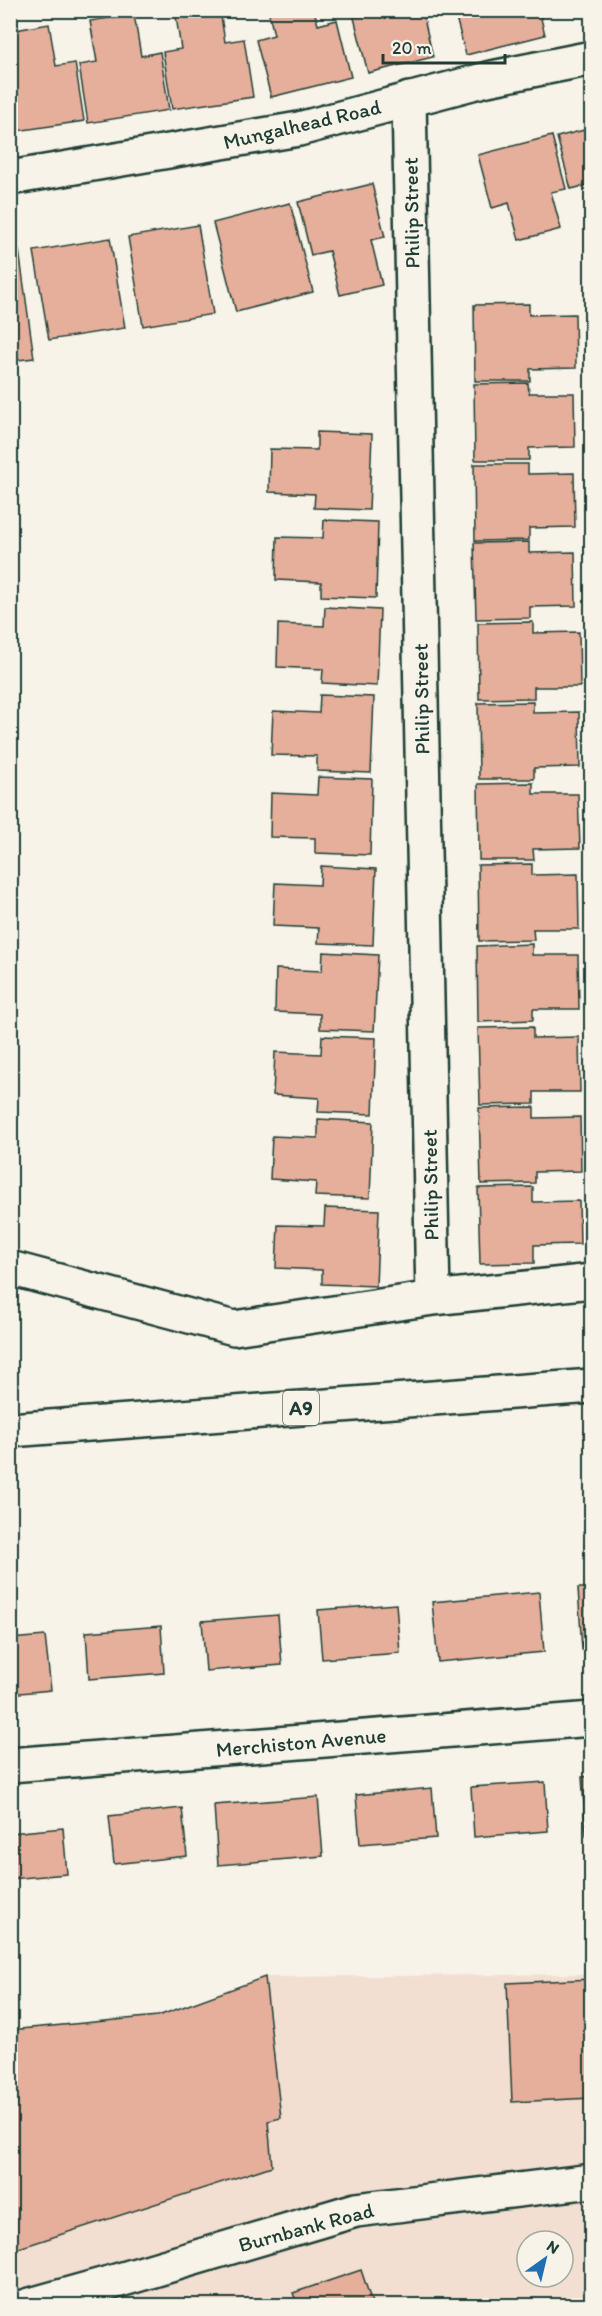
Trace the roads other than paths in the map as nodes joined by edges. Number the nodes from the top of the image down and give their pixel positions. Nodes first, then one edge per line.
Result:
1 (591, 58) edge
2 (409, 99) junction
3 (10, 178) edge
4 (10, 1268) edge
5 (591, 1281) edge
6 (433, 1298) junction
7 (591, 1386) edge
8 (10, 1430) edge
9 (591, 1719) edge
10 (10, 1766) edge
11 (591, 2181) edge
12 (116, 2294) edge
13 (27, 2306) edge

1 - 2 street, Mungalhead Road
2 - 3 street, Mungalhead Road
2 - 6 street, Philip Street
4 - 6 street
5 - 6 street
7 - 8 street, A9
9 - 10 street, Merchiston Avenue
11 - 12 street, Burnbank Road
12 - 13 street, Burnbank Road

